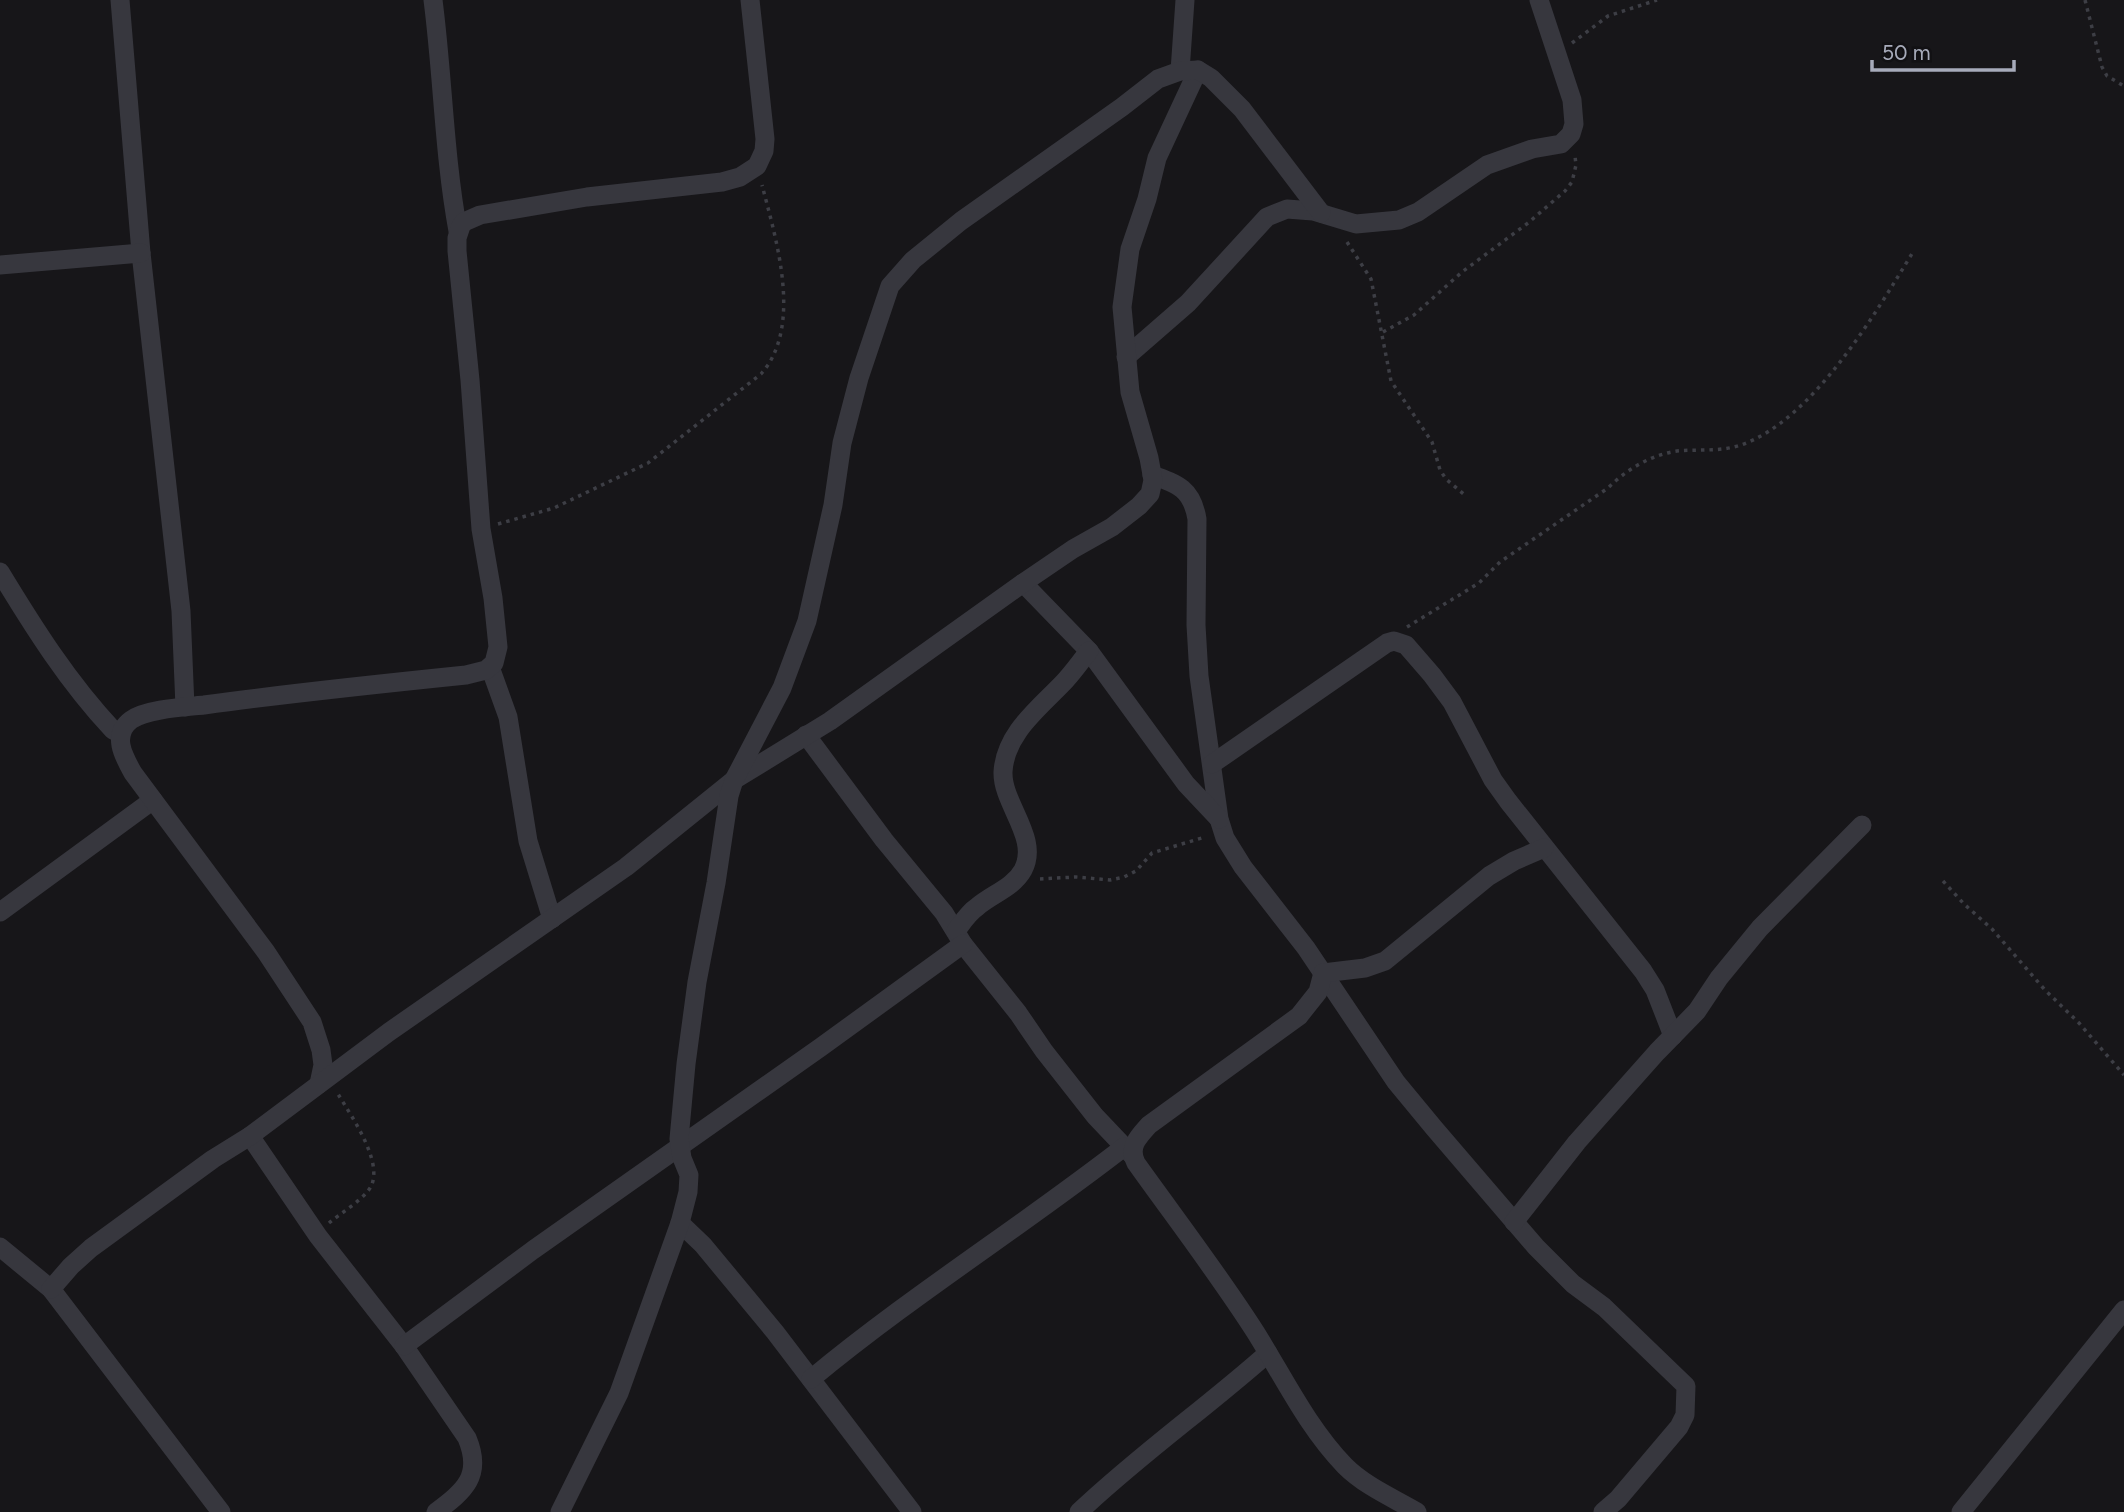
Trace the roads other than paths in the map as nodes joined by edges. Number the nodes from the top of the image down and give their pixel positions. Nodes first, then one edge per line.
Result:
1 (120, 0) edge
2 (433, 0) edge
3 (750, 0) edge
4 (1185, 0) edge
5 (1539, 0) edge
6 (1189, 71) junction
7 (1327, 215) junction
8 (458, 231) junction
9 (141, 253) junction
10 (0, 265) edge
11 (1126, 357) junction
12 (1152, 475) junction
13 (0, 572) edge
14 (1023, 583) junction
15 (1089, 651) junction
16 (490, 667) junction
17 (185, 708) junction
18 (121, 734) junction
19 (806, 734) junction
20 (1212, 764) junction
21 (734, 780) junction
22 (153, 800) junction
23 (1221, 825) junction
24 (1862, 825) dead end
25 (1544, 848) junction
26 (0, 912) edge
27 (552, 919) junction
28 (959, 938) junction
29 (1323, 973) junction
30 (1674, 1036) junction
31 (324, 1081) junction
32 (250, 1136) junction
33 (680, 1147) junction
34 (1128, 1151) junction
35 (1514, 1222) junction
36 (680, 1223) junction
37 (0, 1247) edge
38 (51, 1289) junction
39 (2124, 1310) edge
40 (404, 1346) junction
41 (1268, 1353) junction
42 (811, 1379) junction
43 (221, 1512) edge
44 (436, 1512) edge
45 (559, 1512) edge
46 (912, 1512) edge
47 (1079, 1512) edge
48 (1417, 1512) edge
49 (1603, 1512) edge
50 (1961, 1512) edge

1 - 9 street
2 - 8 street
3 - 8 street
4 - 6 street
5 - 7 street
6 - 7 street
6 - 11 street
6 - 21 street
7 - 11 street
8 - 16 street
9 - 10 street
9 - 17 street
11 - 12 street
12 - 14 street
12 - 20 street
13 - 18 street
14 - 15 street
14 - 19 street
15 - 23 street
15 - 28 street
16 - 17 street
16 - 27 street
17 - 18 street
18 - 22 street
19 - 21 street
19 - 28 street
20 - 23 street
20 - 25 street
21 - 27 street
21 - 33 street
22 - 26 street
22 - 31 street
23 - 29 street
24 - 30 street
25 - 29 street
25 - 30 street
27 - 31 street
28 - 33 street
28 - 34 street
29 - 34 street
29 - 35 street
30 - 35 street
31 - 32 street
32 - 38 street
32 - 40 street
33 - 36 street
33 - 40 street
34 - 41 street
34 - 42 street
35 - 49 street
36 - 42 street
36 - 45 street
37 - 38 street
38 - 43 street
39 - 50 street
40 - 44 street
41 - 47 street
41 - 48 street
42 - 46 street

